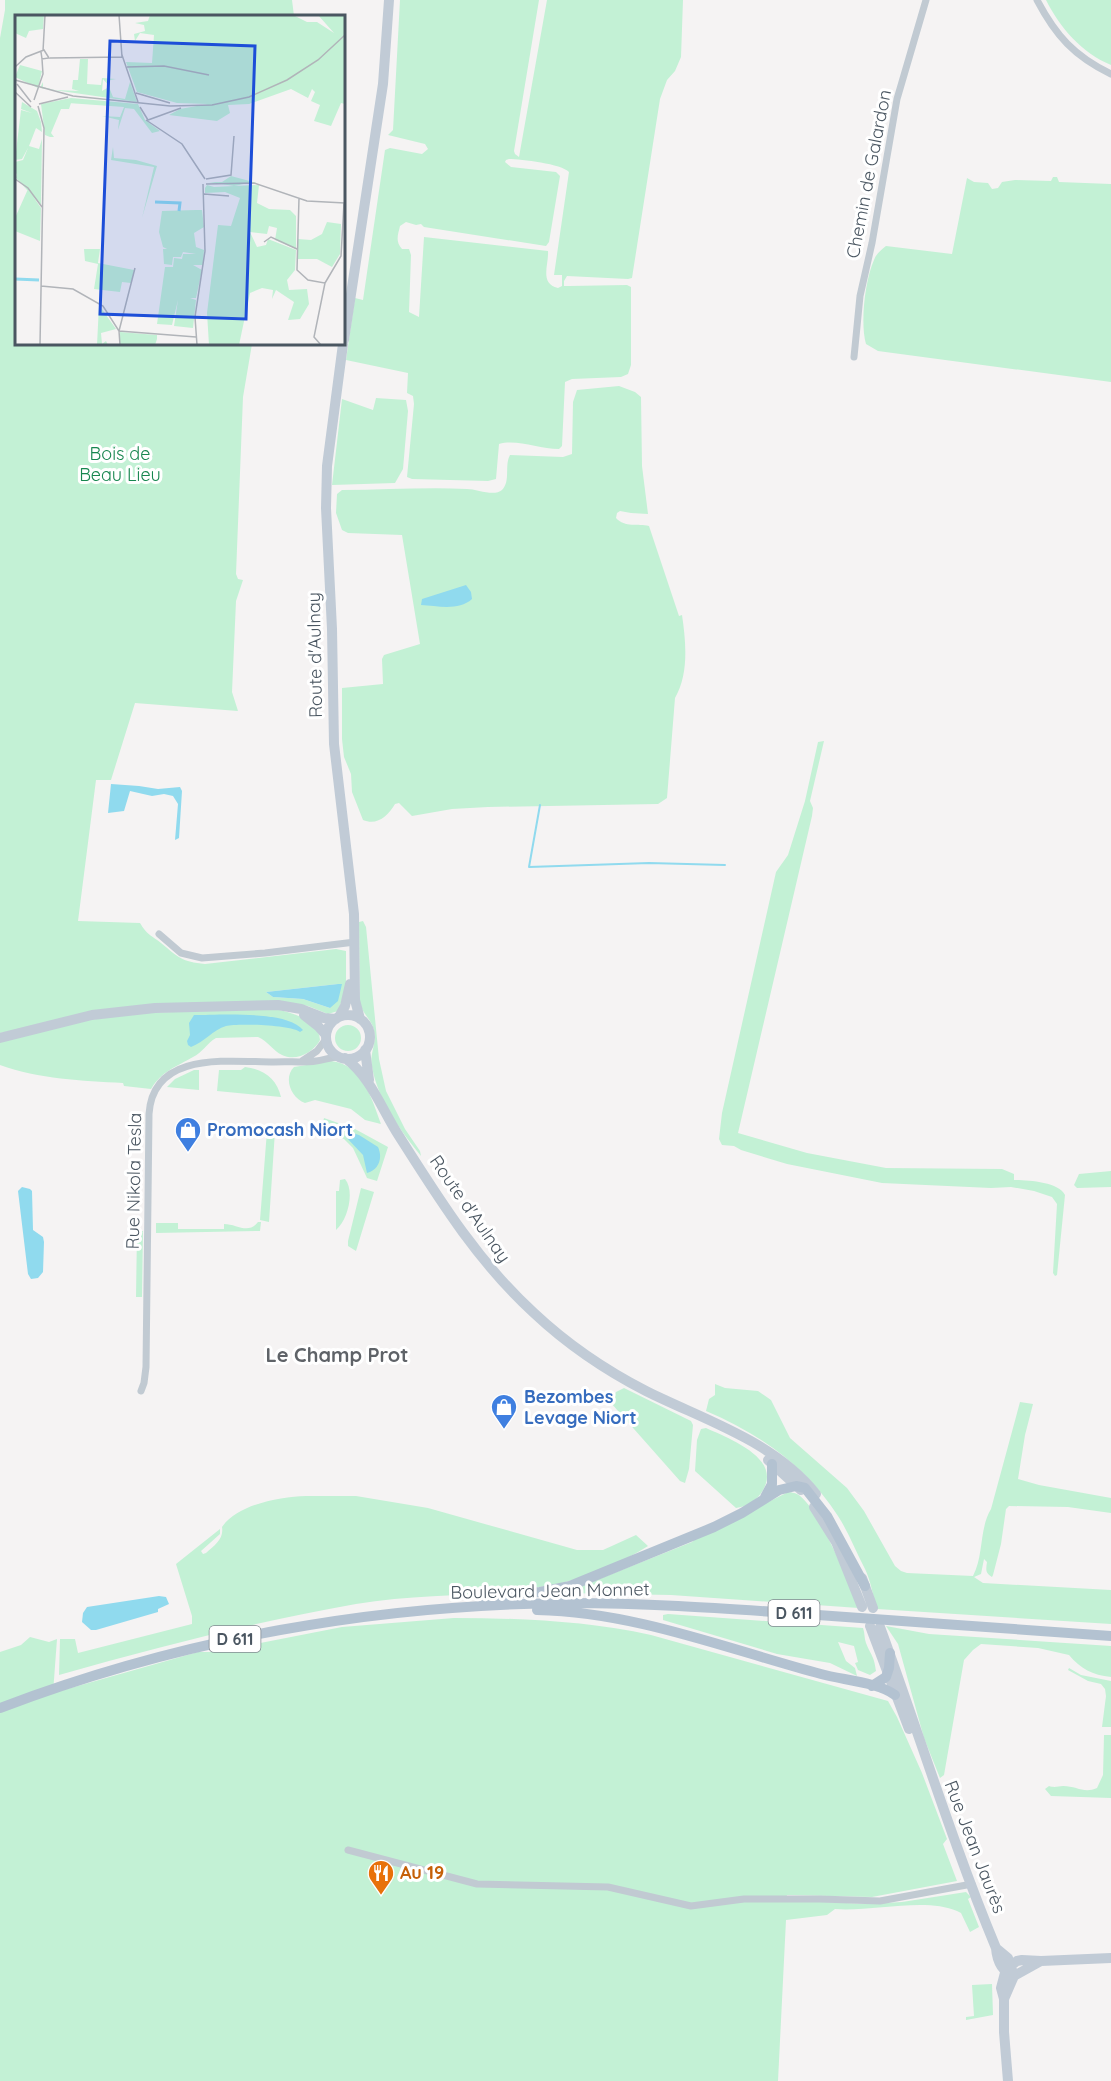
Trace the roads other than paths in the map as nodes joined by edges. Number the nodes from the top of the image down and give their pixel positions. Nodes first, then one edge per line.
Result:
1 (389, 0) edge
2 (926, 0) edge
3 (1036, 0) edge
4 (1111, 74) edge
5 (345, 329) edge
6 (343, 345) edge
7 (854, 357) dead end
8 (159, 934) dead end
9 (356, 942) junction
10 (354, 966) junction
11 (291, 1007) junction
12 (338, 1018) junction
13 (360, 1019) junction
14 (326, 1037) junction
15 (0, 1038) edge
16 (365, 1050) junction
17 (342, 1057) junction
18 (301, 1061) junction
19 (371, 1087) junction
20 (141, 1391) dead end
21 (746, 1440) junction
22 (772, 1464) junction
23 (796, 1486) junction
24 (764, 1499) junction
25 (865, 1586) junction
26 (481, 1603) junction
27 (1111, 1630) edge
28 (1111, 1636) edge
29 (890, 1653) junction
30 (888, 1674) junction
31 (872, 1686) junction
32 (895, 1695) junction
33 (0, 1702) edge
34 (0, 1708) edge
35 (924, 1758) junction
36 (348, 1850) dead end
37 (972, 1884) junction
38 (1111, 1958) edge
39 (1011, 1966) junction
40 (1008, 2081) edge

1 - 5 street, Route d'Aulnay
2 - 7 street, Chemin de Galardon
3 - 4 street
6 - 9 street, Route d'Aulnay
8 - 9 street
9 - 10 street, Route d'Aulnay
10 - 12 street, Route d'Aulnay
10 - 13 street, Route d'Aulnay
11 - 12 street
11 - 14 street
11 - 15 street
12 - 13 street
12 - 14 street
13 - 16 street
14 - 17 street
14 - 18 street
16 - 17 street
16 - 19 street, Route d'Aulnay
17 - 18 street, Rue Nikola Tesla
17 - 19 street, Route d'Aulnay
18 - 20 street, Rue Nikola Tesla
19 - 21 street, Route d'Aulnay
21 - 22 street
21 - 25 street
22 - 23 street
22 - 24 main road
23 - 24 main road
23 - 25 main road
23 - 25 street
24 - 26 main road
26 - 27 main road, Boulevard Jean Monnet / D 611
26 - 28 main road, Boulevard Jean Monnet / D 611
26 - 31 main road
26 - 33 main road, Boulevard Jean Monnet / D 611
26 - 34 main road, Boulevard Jean Monnet / D 611
29 - 30 main road
29 - 30 street, Rue Jean Jaurès
29 - 35 street, Rue Jean Jaurès
30 - 31 main road
30 - 32 street, Rue Jean Jaurès
31 - 32 main road
32 - 35 street, Rue Jean Jaurès
35 - 37 street, Rue Jean Jaurès
36 - 37 street
37 - 39 street, Rue Jean Jaurès
38 - 39 street
39 - 40 street, Rue Jean Jaurès

